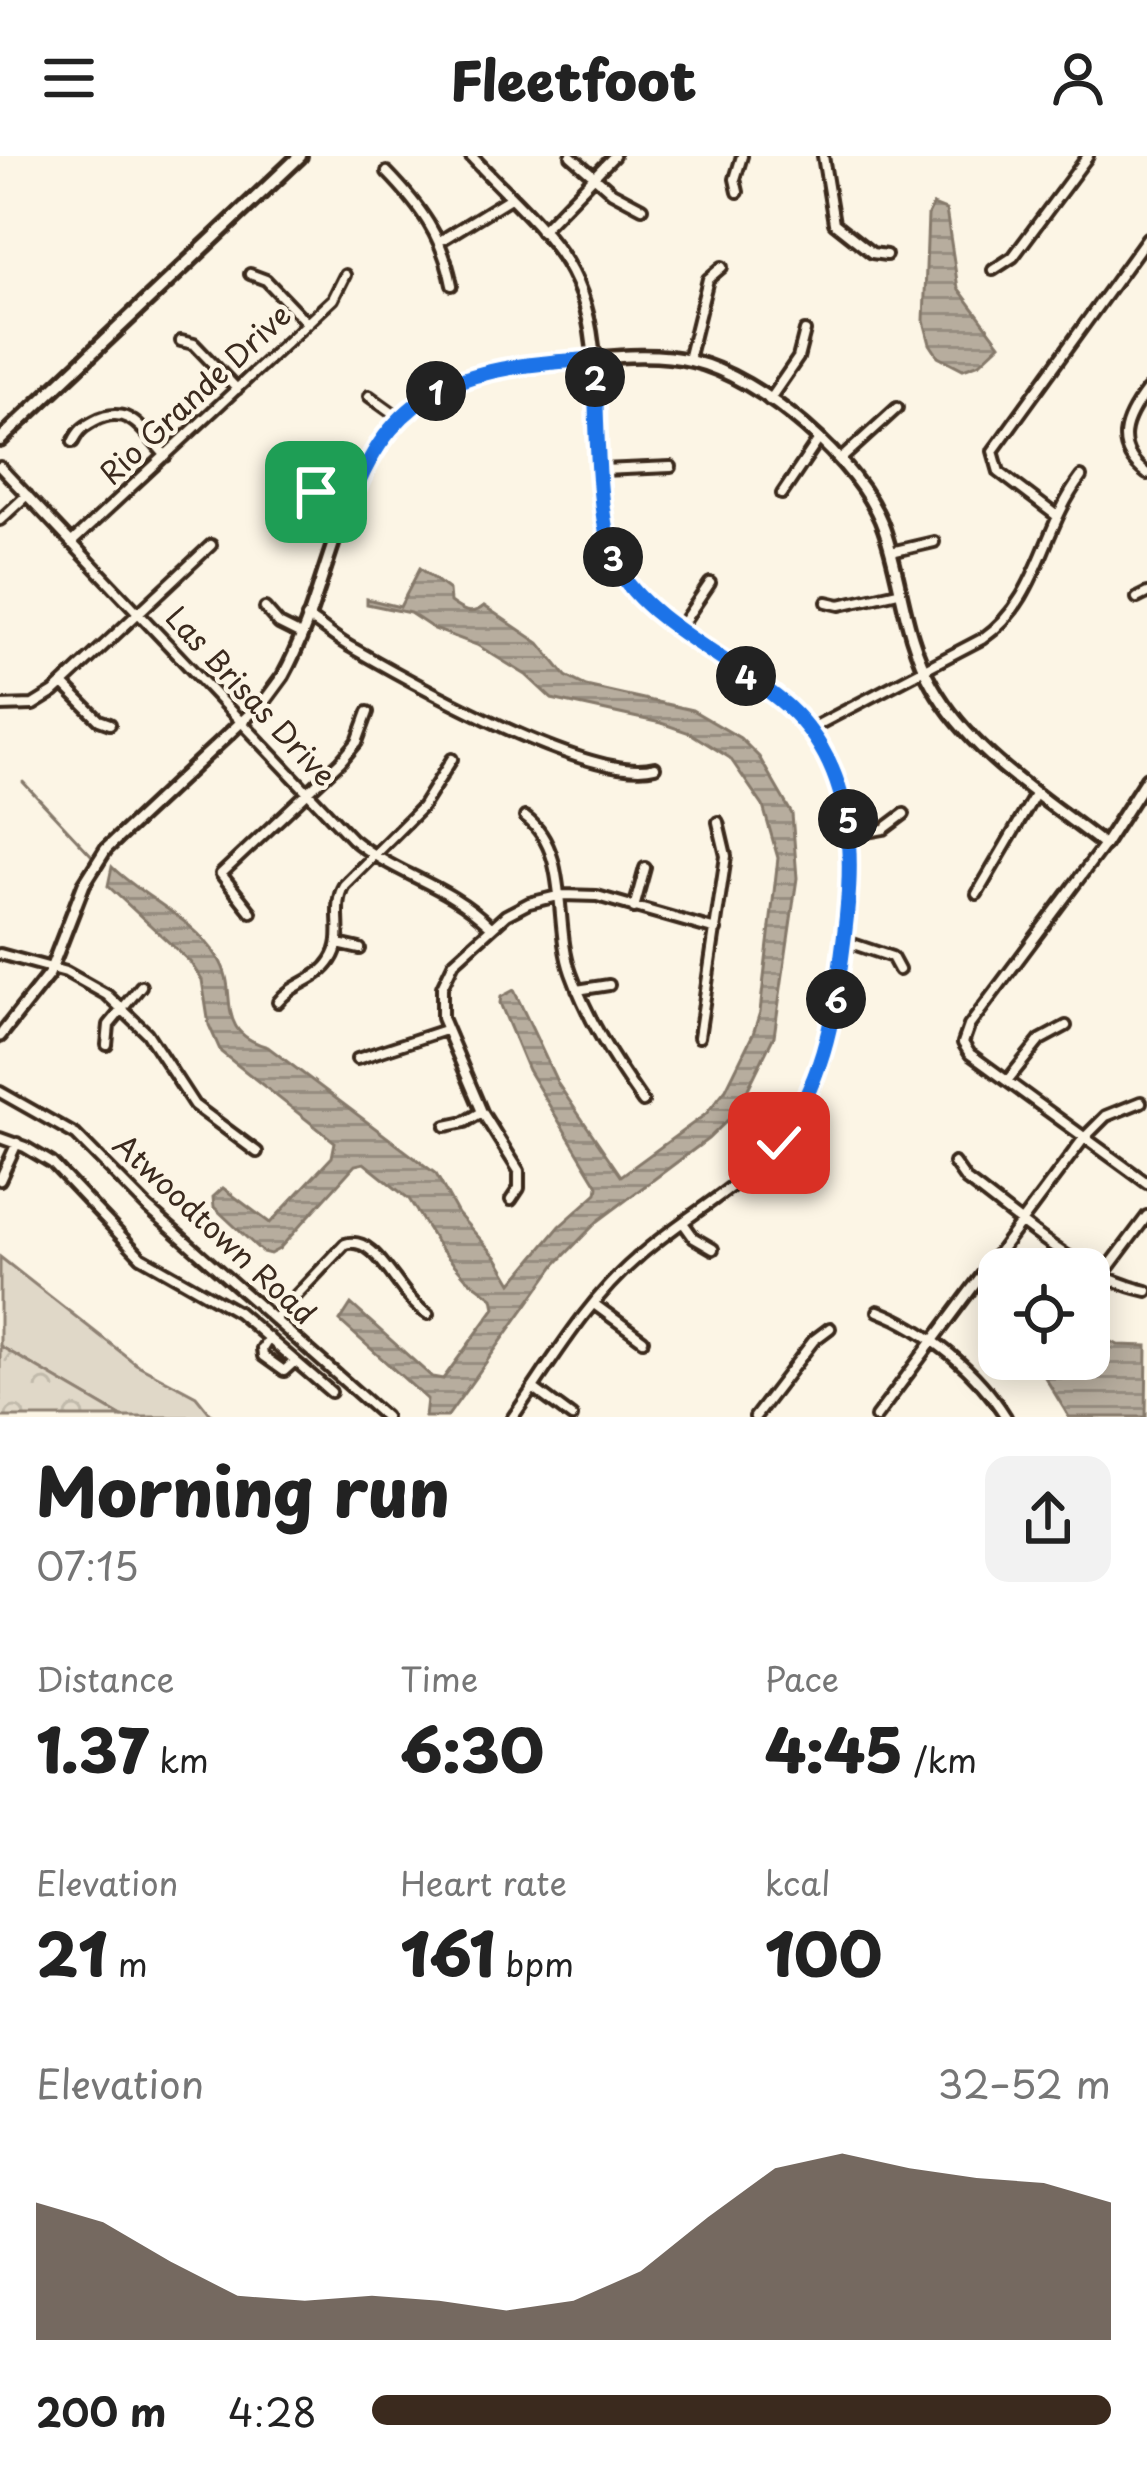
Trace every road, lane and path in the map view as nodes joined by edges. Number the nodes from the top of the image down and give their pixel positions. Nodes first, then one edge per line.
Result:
1 (300, 156) edge
2 (471, 156) edge
3 (571, 156) edge
4 (614, 156) edge
5 (742, 156) edge
6 (824, 156) edge
7 (1088, 156) edge
8 (387, 172) dead end
9 (596, 178) junction
10 (738, 192) dead end
11 (510, 198) junction
12 (642, 208) dead end
13 (541, 231) junction
14 (1147, 238) edge
15 (440, 241) junction
16 (886, 255) dead end
17 (722, 267) dead end
18 (993, 270) dead end
19 (250, 274) dead end
20 (345, 275) dead end
21 (452, 285) dead end
22 (307, 323) junction
23 (805, 331) dead end
24 (181, 340) dead end
25 (594, 359) junction
26 (688, 360) junction
27 (237, 389) junction
28 (1147, 390) edge
29 (369, 396) dead end
30 (770, 400) junction
31 (897, 409) dead end
32 (400, 419) junction
33 (819, 439) junction
34 (0, 440) edge
35 (74, 442) dead end
36 (166, 456) junction
37 (841, 459) junction
38 (0, 467) edge
39 (671, 467) dead end
40 (602, 470) junction
41 (281, 474) dead end
42 (1147, 474) edge
43 (1081, 477) dead end
44 (782, 494) dead end
45 (26, 495) junction
46 (350, 504) junction
47 (1057, 516) junction
48 (0, 520) edge
49 (934, 542) dead end
50 (70, 543) junction
51 (211, 544) dead end
52 (891, 552) junction
53 (710, 583) dead end
54 (898, 592) junction
55 (1147, 593) edge
56 (1137, 598) dead end
57 (827, 602) dead end
58 (265, 608) dead end
59 (137, 613) junction
60 (307, 617) junction
61 (680, 628) junction
62 (301, 635) junction
63 (924, 669) junction
64 (63, 684) junction
65 (0, 706) edge
66 (368, 712) dead end
67 (241, 723) junction
68 (110, 724) dead end
69 (808, 730) junction
70 (452, 759) dead end
71 (656, 767) dead end
72 (1147, 778) edge
73 (1037, 791) junction
74 (307, 793) junction
75 (904, 814) dead end
76 (525, 817) dead end
77 (718, 823) dead end
78 (850, 835) junction
79 (1104, 845) junction
80 (374, 856) junction
81 (645, 868) dead end
82 (977, 894) dead end
83 (557, 896) junction
84 (634, 908) junction
85 (251, 912) dead end
86 (490, 926) junction
87 (716, 930) junction
88 (844, 941) junction
89 (338, 944) junction
90 (360, 949) dead end
91 (0, 954) edge
92 (53, 968) junction
93 (899, 970) dead end
94 (609, 985) dead end
95 (141, 986) dead end
96 (578, 989) junction
97 (278, 1002) dead end
98 (123, 1008) junction
99 (1066, 1026) dead end
100 (445, 1030) junction
101 (0, 1036) edge
102 (699, 1037) dead end
103 (107, 1045) dead end
104 (357, 1059) dead end
105 (1006, 1081) junction
106 (0, 1092) edge
107 (643, 1102) dead end
108 (1141, 1102) dead end
109 (482, 1112) junction
110 (446, 1126) dead end
111 (0, 1138) edge
112 (1084, 1138) junction
113 (17, 1143) junction
114 (257, 1152) dead end
115 (954, 1163) dead end
116 (0, 1180) edge
117 (1147, 1183) edge
118 (511, 1200) dead end
119 (1147, 1216) edge
120 (1022, 1221) junction
121 (684, 1224) junction
122 (1061, 1248) edge
123 (713, 1249) dead end
124 (1110, 1265) edge
125 (1110, 1279) edge
126 (1147, 1291) edge
127 (594, 1304) junction
128 (878, 1311) dead end
129 (428, 1314) dead end
130 (274, 1319) junction
131 (830, 1328) dead end
132 (268, 1338) junction
133 (643, 1340) dead end
134 (932, 1342) junction
135 (295, 1361) junction
136 (533, 1388) junction
137 (331, 1392) dead end
138 (385, 1417) edge
139 (513, 1417) edge
140 (572, 1417) edge
141 (755, 1417) edge
142 (876, 1417) edge
143 (1006, 1417) edge

1 - 34 main road
2 - 11 street
3 - 9 street
4 - 9 street
5 - 10 street
6 - 16 street
7 - 18 street
8 - 15 street
9 - 12 street
9 - 13 street
11 - 13 street
11 - 15 street
13 - 25 street
14 - 47 street
15 - 21 street
17 - 26 street
19 - 22 street
20 - 22 street, Rio Grande Drive
22 - 27 street, Rio Grande Drive
23 - 30 street
24 - 27 street
25 - 26 street
25 - 32 street
25 - 40 street
26 - 30 street
27 - 36 street, Rio Grande Drive
28 - 42 street
29 - 32 street
30 - 33 street
31 - 37 street
32 - 46 street
33 - 37 street
33 - 44 street
35 - 36 street
36 - 50 street, Rio Grande Drive
37 - 52 street
38 - 45 street, Las Brisas Drive
39 - 40 street
40 - 61 street
41 - 46 street
43 - 47 street
45 - 48 street
45 - 50 street, Las Brisas Drive
46 - 60 street
47 - 63 street
49 - 52 street
50 - 59 street, Las Brisas Drive
51 - 59 street
52 - 54 street
53 - 61 street
54 - 57 street
54 - 63 street
55 - 56 street
58 - 62 street
59 - 64 street
59 - 67 street, Las Brisas Drive
60 - 62 street
60 - 71 street
61 - 69 street
62 - 67 street
63 - 69 street
63 - 73 street
64 - 65 street
64 - 68 street
66 - 74 street
67 - 74 street, Las Brisas Drive
67 - 92 street
69 - 78 street
70 - 80 street
72 - 79 street
73 - 79 street
73 - 82 street
74 - 80 street, Las Brisas Drive
74 - 85 street
75 - 78 street
76 - 83 street
77 - 87 street
78 - 88 street
79 - 105 street
80 - 86 street, Las Brisas Drive
80 - 89 street
81 - 84 street
83 - 84 street
83 - 86 street
83 - 96 street
84 - 87 street
86 - 100 street
87 - 102 street
88 - 93 street
88 - 121 street
89 - 90 street
89 - 97 street
91 - 92 street
92 - 98 street
92 - 101 street
94 - 96 street
95 - 98 street
96 - 107 street
98 - 103 street
98 - 114 street
99 - 105 street
100 - 104 street
100 - 109 street
105 - 112 street
106 - 130 street, Atwoodtown Road
108 - 112 street
109 - 110 street
109 - 118 street
111 - 113 street
112 - 117 street
112 - 120 street
113 - 116 street
113 - 132 street
115 - 120 street
119 - 124 street
120 - 122 street
120 - 134 street
121 - 123 street
121 - 127 street
125 - 126 street
127 - 133 street
127 - 136 street
128 - 134 street
129 - 130 street
130 - 138 street, Atwoodtown Road
131 - 141 street
132 - 135 street
132 - 135 street
134 - 142 street
134 - 143 street
135 - 137 street
136 - 139 street
136 - 140 street

